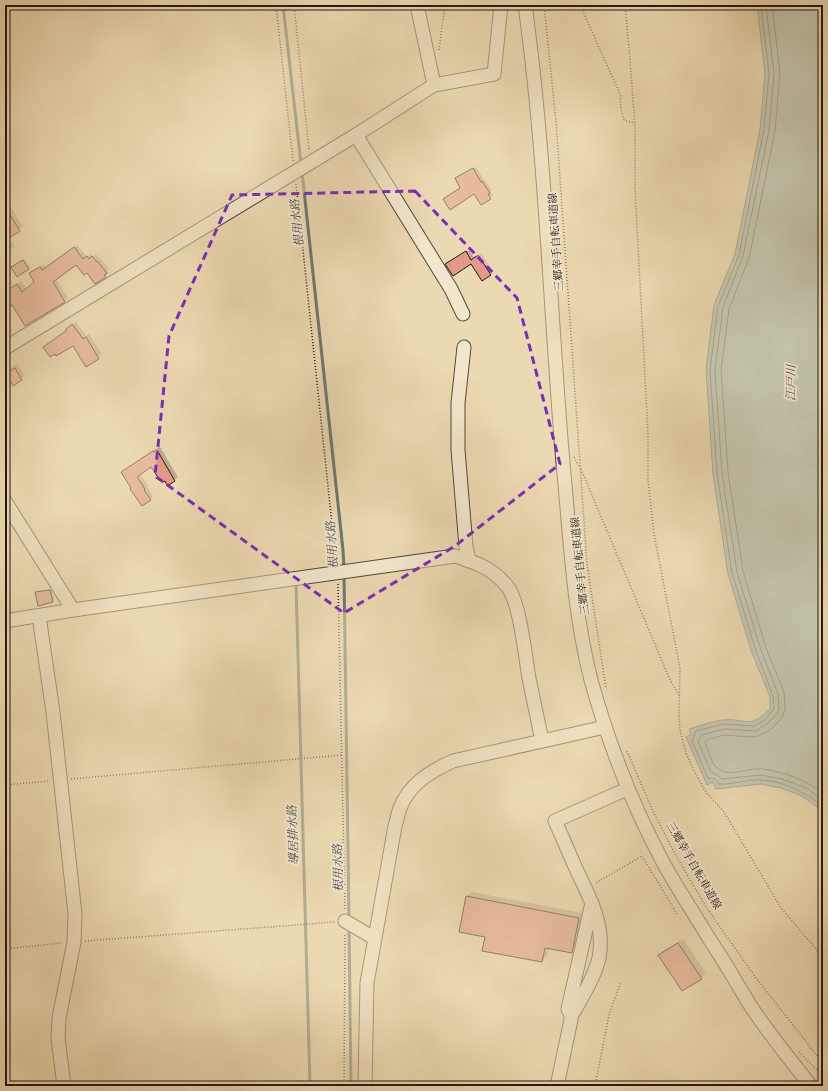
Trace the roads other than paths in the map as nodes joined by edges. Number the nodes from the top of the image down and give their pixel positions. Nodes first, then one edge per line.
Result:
1 (417, 5) edge
2 (501, 5) edge
3 (525, 5) edge
4 (434, 86) junction
5 (356, 135) junction
6 (463, 314) dead end
7 (464, 347) dead end
8 (5, 348) edge
9 (5, 501) edge
10 (469, 560) junction
11 (73, 610) junction
12 (39, 616) junction
13 (5, 621) edge
14 (605, 727) junction
15 (542, 741) junction
16 (628, 789) junction
17 (592, 903) junction
18 (345, 922) road end
19 (374, 938) junction
20 (571, 1015) junction
21 (809, 1085) edge
22 (64, 1086) edge
23 (366, 1086) edge
24 (557, 1086) edge

1 - 4 street
2 - 4 street
3 - 14 street
4 - 5 street
5 - 6 street
5 - 8 street
7 - 10 street
9 - 11 street
10 - 11 street
10 - 15 street
11 - 12 street
12 - 13 street
12 - 22 street
14 - 15 street
14 - 16 street
15 - 19 street
16 - 17 street
16 - 21 street
17 - 20 street
17 - 20 street
18 - 19 street
19 - 23 street
20 - 24 street

